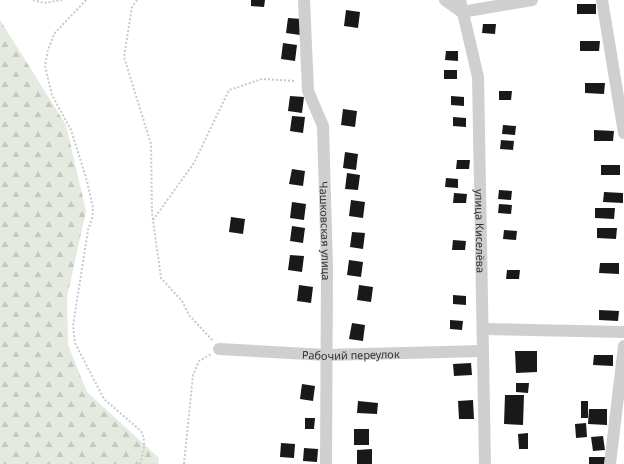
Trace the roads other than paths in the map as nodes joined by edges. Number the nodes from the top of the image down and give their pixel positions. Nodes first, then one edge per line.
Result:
1 (304, 0) edge
2 (445, 0) edge
3 (532, 0) edge
4 (602, 0) edge
5 (461, 6) edge
6 (624, 133) edge
7 (484, 329) junction
8 (624, 332) edge
9 (624, 346) edge
10 (219, 349) road end
11 (482, 351) junction
12 (326, 355) junction
13 (326, 464) edge
14 (485, 464) edge
15 (610, 464) edge

1 - 12 street, Чашковская улица
2 - 5 street
3 - 5 street
4 - 6 street
5 - 7 street, улица Киселёва
7 - 8 street
7 - 11 street, улица Киселёва
9 - 15 street
10 - 12 street, Рабочий переулок
11 - 12 street, Рабочий переулок
11 - 14 street, улица Киселёва
12 - 13 street, Чашковская улица

